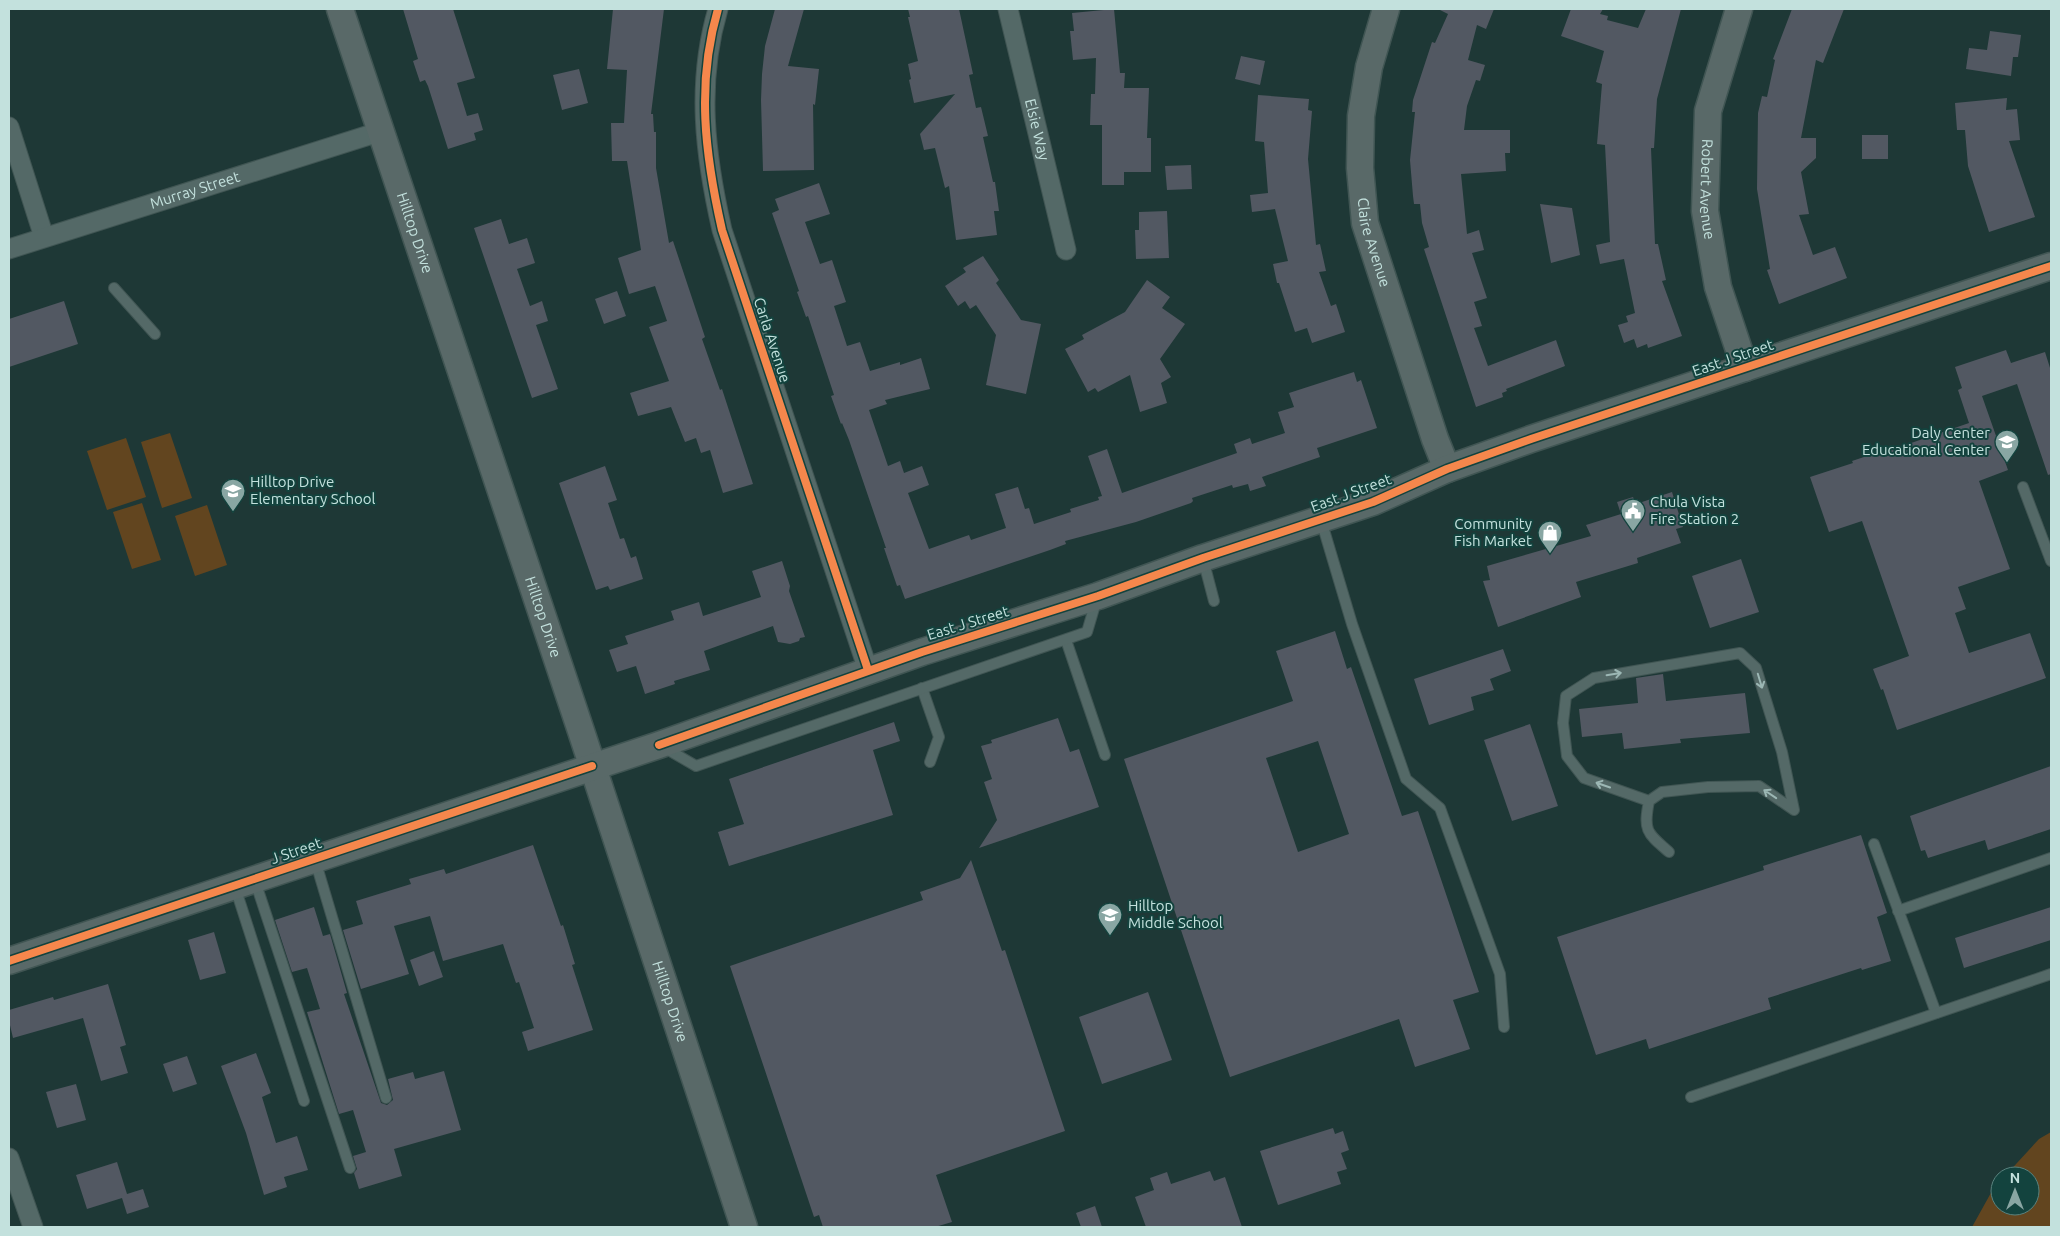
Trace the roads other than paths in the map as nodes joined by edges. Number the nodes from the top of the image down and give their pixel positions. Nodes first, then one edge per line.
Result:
1 (340, 9) edge
2 (718, 9) edge
3 (1008, 9) edge
4 (1386, 9) edge
5 (1739, 9) edge
6 (9, 127) edge
7 (382, 131) junction
8 (44, 236) junction
9 (9, 249) edge
10 (1066, 250) dead end
11 (2051, 266) edge
12 (114, 288) dead end
13 (155, 334) dead end
14 (1745, 368) junction
15 (1447, 469) junction
16 (2023, 487) dead end
17 (1320, 519) junction
18 (1203, 558) junction
19 (2051, 561) edge
20 (1098, 596) junction
21 (1214, 601) dead end
22 (1066, 640) junction
23 (868, 670) junction
24 (922, 688) junction
25 (659, 745) junction
26 (1105, 755) dead end
27 (930, 762) dead end
28 (592, 766) junction
29 (1649, 801) junction
30 (1874, 844) dead end
31 (1669, 852) dead end
32 (2051, 858) edge
33 (315, 859) junction
34 (245, 883) junction
35 (1898, 911) junction
36 (9, 961) edge
37 (2051, 974) edge
38 (1936, 1013) junction
39 (1504, 1027) dead end
40 (1692, 1097) dead end
41 (386, 1098) dead end
42 (304, 1101) dead end
43 (9, 1158) edge
44 (350, 1168) dead end
45 (33, 1227) edge
46 (744, 1227) edge

1 - 7 street, Hilltop Drive
2 - 23 street, Carla Avenue
3 - 10 street, Elsie Way
4 - 15 street, Claire Avenue
5 - 14 street, Robert Avenue
6 - 8 street
7 - 8 street, Murray Street
7 - 28 street, Hilltop Drive
8 - 9 street, Murray Street
11 - 14 street, East J Street
12 - 13 lane
14 - 15 street, East J Street
15 - 17 street, East J Street
16 - 19 lane
17 - 18 street, East J Street
17 - 39 lane
18 - 20 street, East J Street
18 - 21 lane
20 - 22 lane
20 - 23 street, East J Street
22 - 24 lane
22 - 26 lane
23 - 25 street, East J Street
24 - 25 lane
24 - 27 lane
25 - 28 street, East J Street
28 - 33 street, J Street
28 - 46 street, Hilltop Drive
29 -> 29 lane
29 - 31 lane
30 - 35 lane
32 - 35 lane
33 - 34 street, J Street
33 - 41 lane
34 - 36 street, J Street
34 - 42 lane
34 - 44 lane
35 - 38 lane
37 - 38 lane
38 - 40 lane
43 - 45 street

